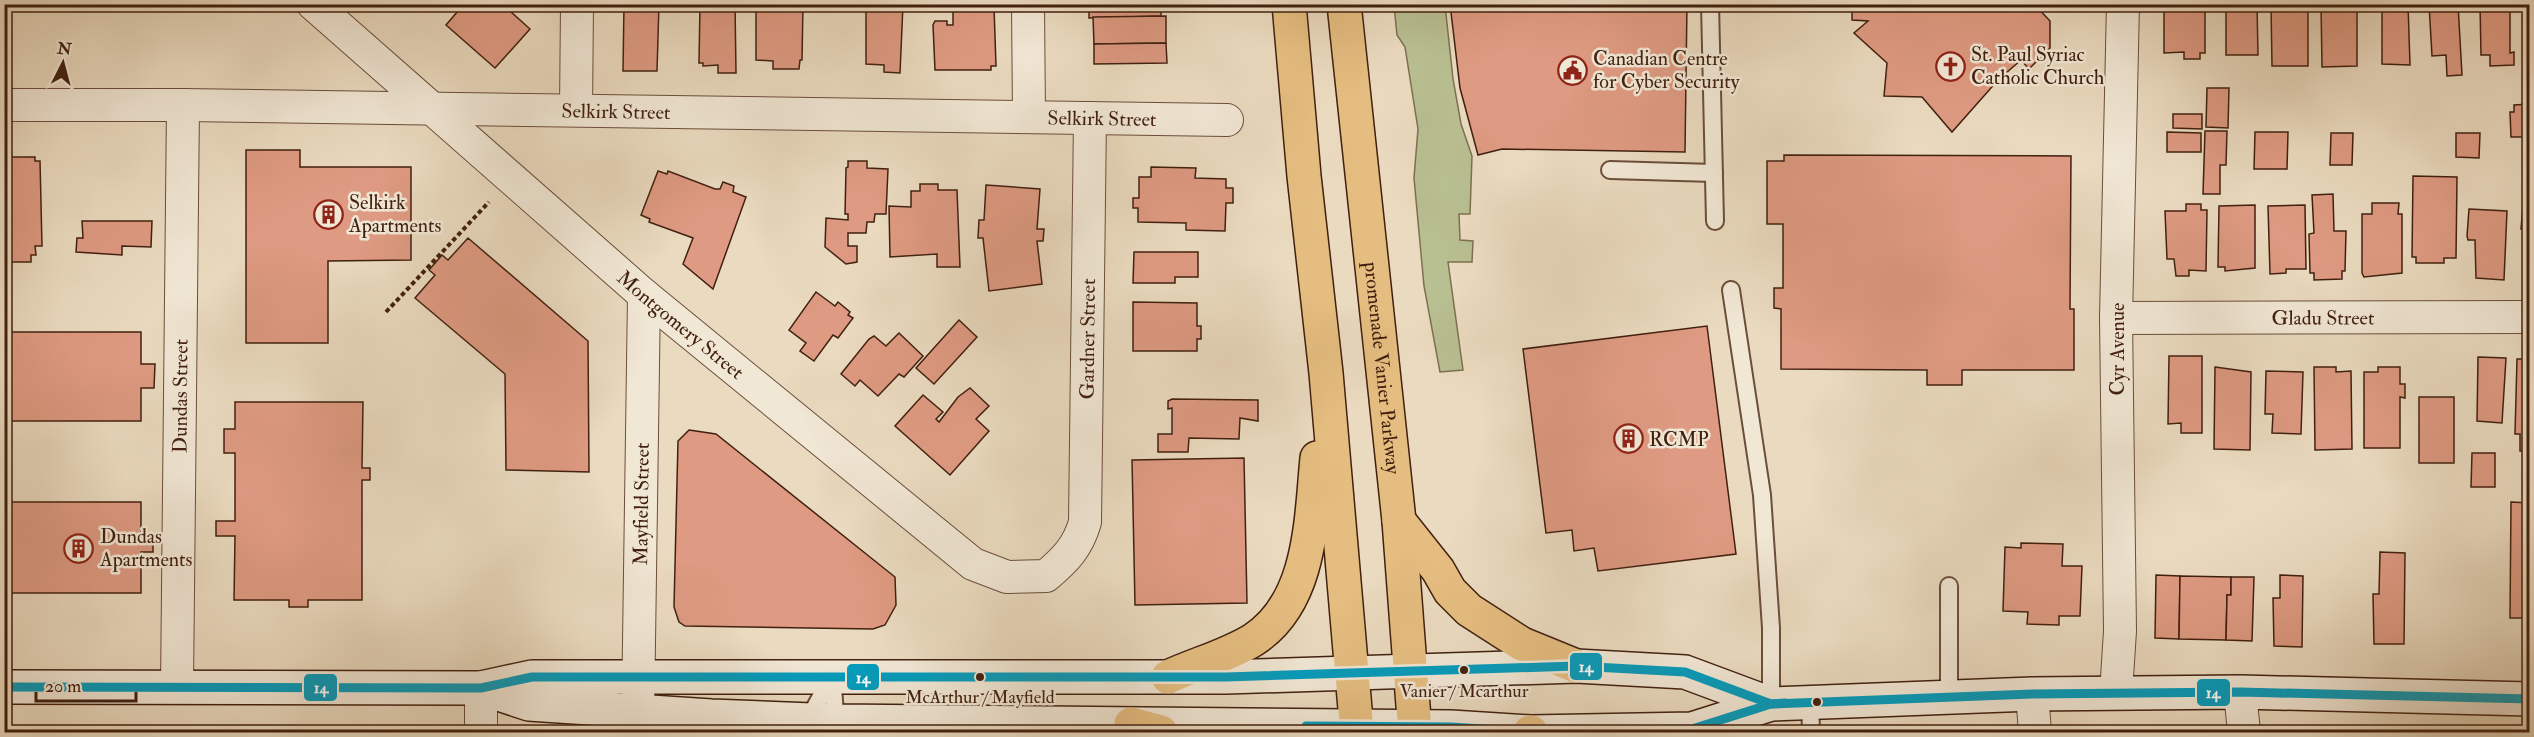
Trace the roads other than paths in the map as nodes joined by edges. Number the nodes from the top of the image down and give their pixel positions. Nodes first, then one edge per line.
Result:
1 (313, 4) edge
2 (577, 4) edge
3 (1028, 4) edge
4 (1289, 4) edge
5 (1344, 4) edge
6 (1710, 4) edge
7 (2123, 4) edge
8 (4, 105) edge
9 (183, 105) junction
10 (432, 108) junction
11 (576, 111) junction
12 (1029, 117) junction
13 (1090, 118) junction
14 (1227, 120) dead end
15 (1610, 170) dead end
16 (1714, 173) junction
17 (1715, 221) dead end
18 (1731, 291) dead end
19 (644, 295) junction
20 (2529, 316) edge
21 (2116, 318) junction
22 (1326, 373) junction
23 (1399, 521) junction
24 (1070, 554) joint
25 (1949, 586) dead end
26 (1576, 666) junction
27 (1410, 673) junction
28 (1351, 674) junction
29 (638, 676) junction
30 (832, 676) junction
31 (1168, 677) junction
32 (4, 687) edge
33 (177, 687) junction
34 (481, 688) junction
35 (2240, 692) junction
36 (2116, 693) junction
37 (2032, 694) junction
38 (1949, 696) junction
39 (2529, 699) edge
40 (1772, 704) junction
41 (1811, 717) edge
42 (638, 720) junction
43 (821, 726) edge
44 (1146, 728) edge
45 (1357, 730) edge
46 (1415, 730) edge
47 (481, 732) edge
48 (1531, 732) edge
49 (2035, 732) edge
50 (2244, 732) edge

1 - 10 street, Montgomery Street
2 - 11 street
3 - 12 street
4 - 22 main road
5 - 23 main road, promenade Vanier Parkway
6 - 16 lane
7 - 21 street, Cyr Avenue
8 - 9 street, Selkirk Street
9 - 10 street, Selkirk Street
9 - 33 street, Dundas Street
10 - 11 street, Selkirk Street
10 - 19 street, Montgomery Street
11 - 12 street, Selkirk Street
12 - 13 street, Selkirk Street
13 - 14 street, Selkirk Street
13 - 24 street, Gardner Street
15 - 16 lane
16 - 17 lane
18 - 40 lane
19 - 24 street, Montgomery Street
19 - 29 street, Mayfield Street
20 - 21 street, Gladu Street
21 - 36 street, Cyr Avenue
22 - 28 main road
22 - 31 main road
23 - 26 main road
23 - 27 main road, promenade Vanier Parkway
25 - 38 lane
26 - 27 main road
26 - 40 main road
27 - 28 main road
27 - 46 main road, promenade Vanier Parkway
28 - 31 main road
28 - 45 main road
29 - 30 main road
29 - 34 main road
29 - 42 street, Mayfield Street
30 - 31 main road
30 - 43 lane
30 - 43 lane
32 - 33 main road
33 - 34 main road
34 - 42 main road
34 - 47 street
35 - 36 main road
35 - 39 main road
35 - 50 street
36 - 37 main road
37 - 38 main road
37 - 49 street
38 - 41 main road
40 - 41 main road
40 - 48 main road
42 - 43 main road
43 - 44 main road
44 - 45 main road
45 - 46 main road
46 - 48 main road

